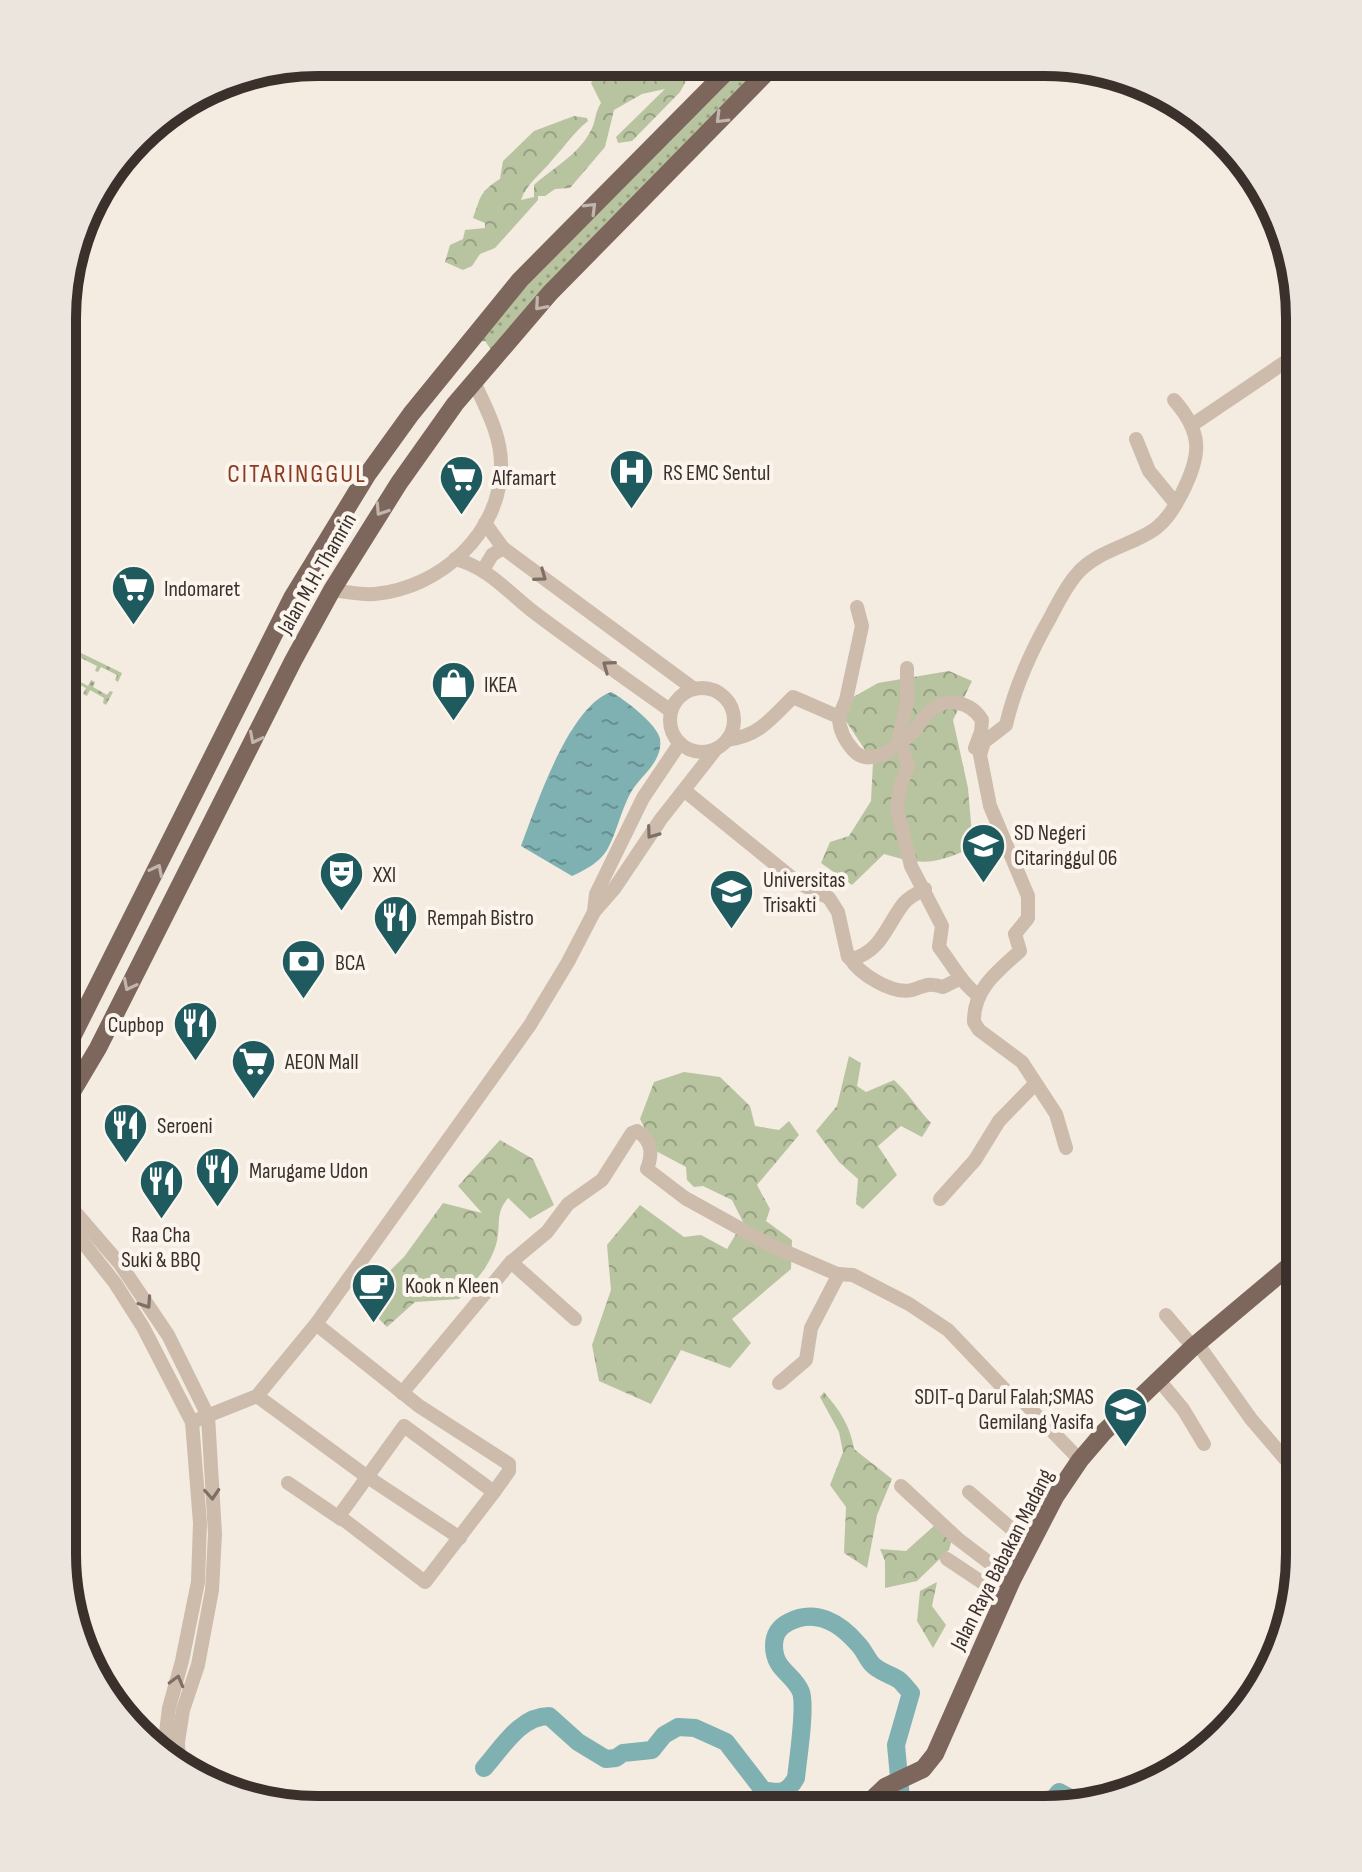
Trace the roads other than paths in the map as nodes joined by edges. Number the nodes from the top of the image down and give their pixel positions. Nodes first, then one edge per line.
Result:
1 (722, 76) edge
2 (763, 76) edge
3 (1286, 361) edge
4 (449, 367) junction
5 (474, 382) junction
6 (1174, 400) dead end
7 (455, 404) junction
8 (1192, 425) junction
9 (1136, 439) dead end
10 (1176, 504) junction
11 (485, 523) junction
12 (503, 548) junction
13 (455, 559) junction
14 (483, 570) junction
15 (332, 590) junction
16 (857, 607) dead end
17 (907, 668) dead end
18 (694, 689) junction
19 (671, 711) junction
20 (839, 717) junction
21 (899, 742) junction
22 (680, 743) junction
23 (722, 744) junction
24 (981, 770) junction
25 (685, 791) junction
26 (925, 889) junction
27 (594, 912) junction
28 (850, 958) junction
29 (961, 978) junction
30 (979, 996) junction
31 (76, 1029) edge
32 (1035, 1084) junction
33 (76, 1086) edge
34 (1066, 1148) dead end
35 (940, 1199) dead end
36 (76, 1213) edge
37 (76, 1234) edge
38 (511, 1262) junction
39 (1285, 1269) edge
40 (839, 1274) junction
41 (1166, 1315) dead end
42 (575, 1319) dead end
43 (316, 1324) junction
44 (168, 1335) junction
45 (152, 1345) junction
46 (1195, 1345) junction
47 (1158, 1379) junction
48 (779, 1383) dead end
49 (402, 1393) junction
50 (257, 1396) junction
51 (419, 1406) junction
52 (208, 1416) junction
53 (192, 1422) junction
54 (404, 1426) junction
55 (1204, 1444) dead end
56 (1285, 1459) edge
57 (1080, 1460) junction
58 (366, 1476) junction
59 (288, 1483) dead end
60 (901, 1486) dead end
61 (494, 1492) junction
62 (969, 1492) dead end
63 (341, 1519) junction
64 (460, 1538) junction
65 (1030, 1545) junction
66 (947, 1559) dead end
67 (1012, 1580) junction
68 (1004, 1597) junction
69 (161, 1737) edge
70 (178, 1751) edge
71 (876, 1796) edge

4 -> 1 main road, Jalan M.H. Thamrin
2 -> 5 main road, Jalan M.H. Thamrin
3 - 8 street
4 - 7 main road
31 -> 4 main road, Jalan M.H. Thamrin
5 - 7 main road, Jalan M.H. Thamrin
5 - 11 street
6 - 8 street
7 -> 15 main road, Jalan M.H. Thamrin
8 - 10 street
9 - 10 street
10 - 24 street
11 - 12 street
11 - 13 street
12 - 14 street
12 -> 18 street
13 - 14 street
13 - 15 street
19 -> 14 street
15 -> 33 main road, Jalan M.H. Thamrin
16 - 20 street
17 - 21 street
18 - 19 street
18 - 23 street
19 - 22 street
20 - 21 street
20 - 23 street
21 - 24 street
21 - 26 street
22 - 23 street
22 - 27 street
23 - 25 street
24 - 30 street
25 -> 27 street
25 - 28 street
26 - 28 street
26 - 29 street
27 - 43 street
28 - 29 street
29 - 30 street
30 - 32 street
32 - 34 street
32 - 35 street
36 -> 44 street
37 - 45 street
38 - 40 street
38 - 42 street
38 - 49 street
39 - 46 main road, Jalan Raya Babakan Madang
40 - 48 street
40 - 57 street
41 - 46 street
43 - 49 street
43 - 50 street
44 - 45 street
44 - 52 street
45 - 53 street
46 - 47 main road, Jalan Raya Babakan Madang
46 - 56 street
47 - 55 street
47 - 57 main road, Jalan Raya Babakan Madang
49 - 51 street
50 - 52 street
50 - 58 street
51 - 54 street
51 - 61 street
52 - 53 street
52 -> 70 street
69 -> 53 street
54 - 58 street
54 - 61 street
57 - 65 main road, Jalan Raya Babakan Madang
58 - 63 street
58 - 64 street
59 - 63 street
60 - 67 street
61 - 64 street
62 - 65 street
63 - 64 street
65 - 67 main road, Jalan Raya Babakan Madang
66 - 68 street
67 - 68 main road, Jalan Raya Babakan Madang
68 - 71 main road, Jalan Raya Babakan Madang

